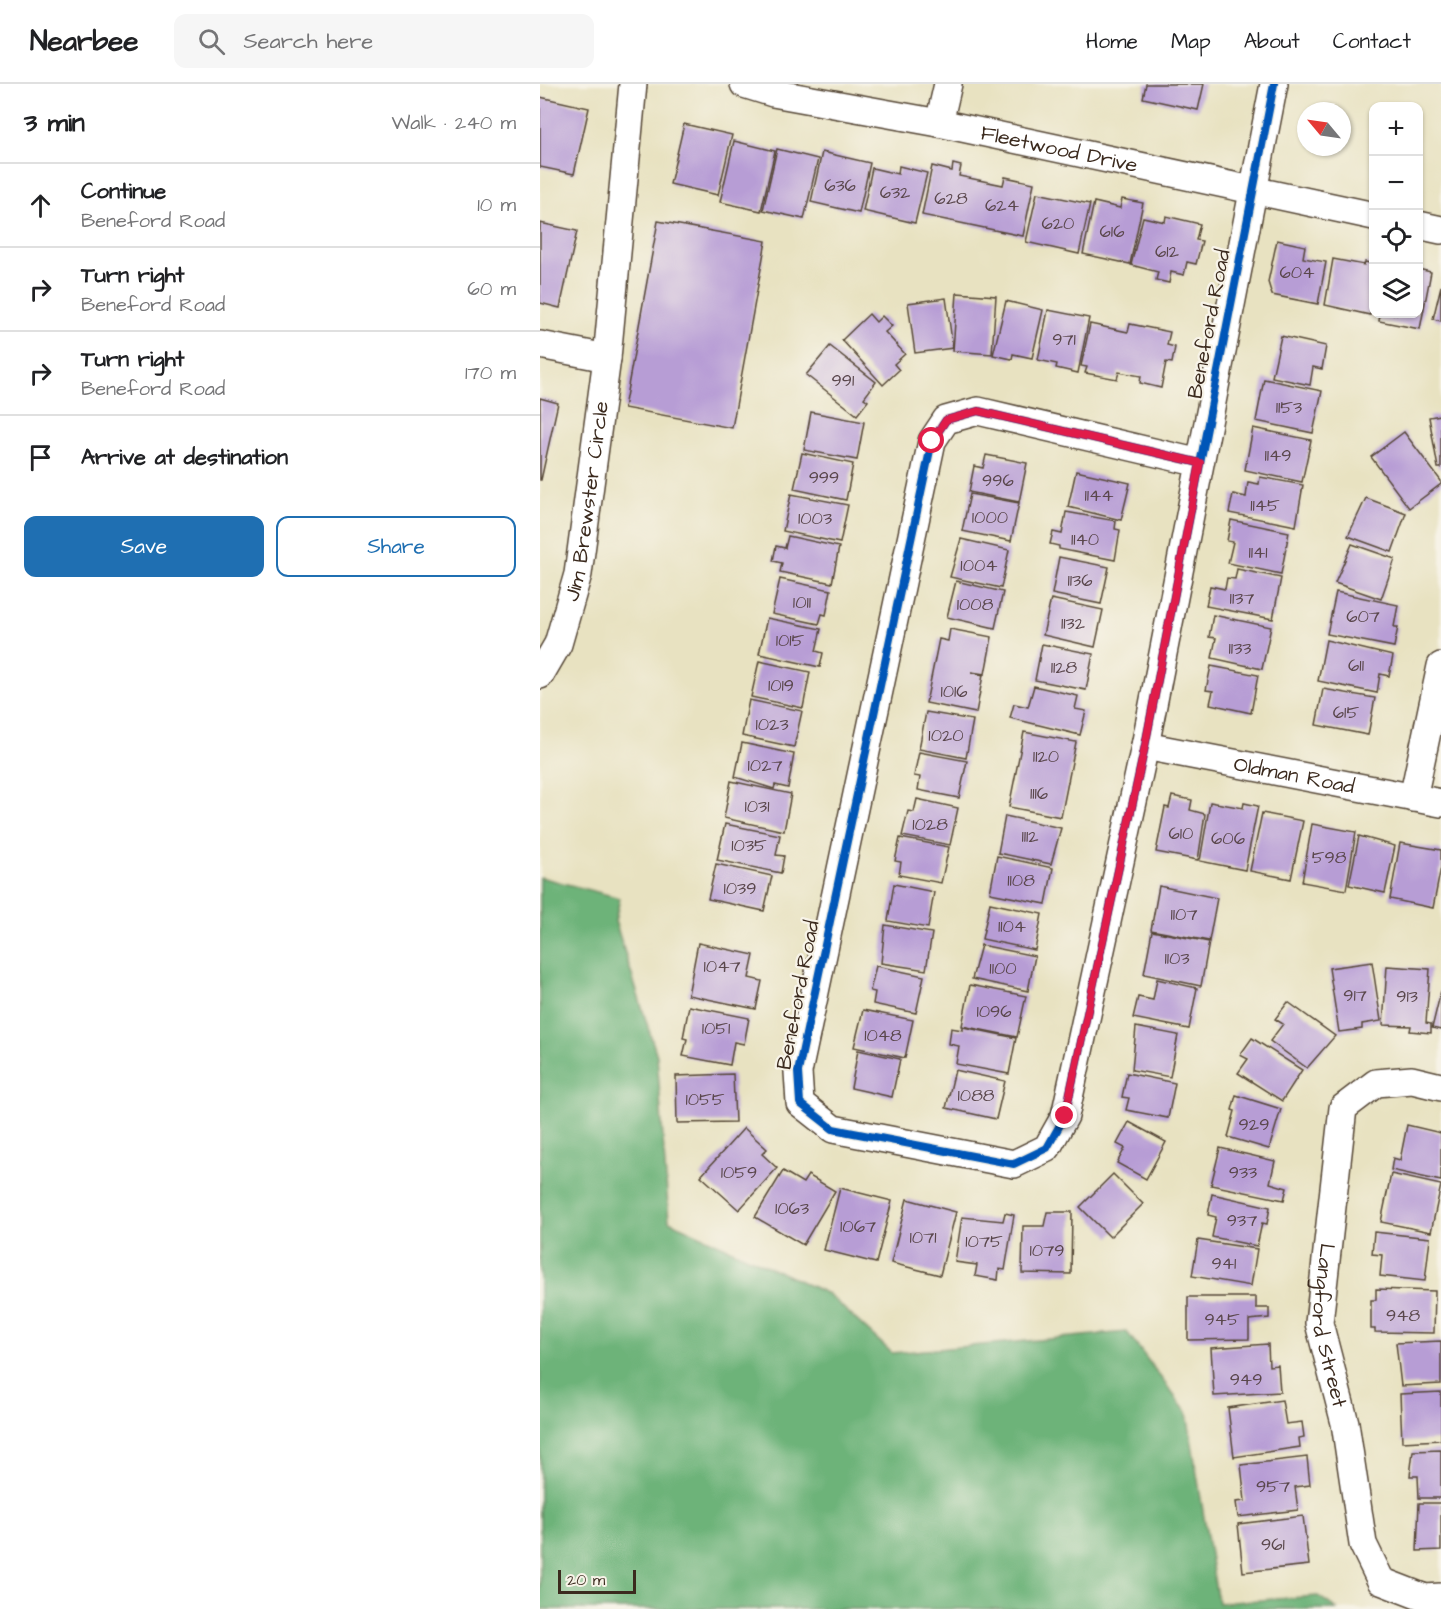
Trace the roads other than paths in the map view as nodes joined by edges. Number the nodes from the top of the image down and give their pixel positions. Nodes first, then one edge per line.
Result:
1 (633, 84) edge
2 (744, 84) edge
3 (948, 84) edge
4 (1274, 84) edge
5 (939, 123) junction
6 (1254, 192) junction
7 (1369, 215) edge
8 (1423, 226) edge
9 (1441, 230) edge
10 (540, 345) edge
11 (607, 358) junction
12 (1200, 463) junction
13 (1441, 666) edge
14 (540, 675) edge
15 (1145, 746) junction
16 (1413, 798) junction
17 (1441, 803) edge
18 (1441, 1087) edge
19 (1441, 1597) edge

1 - 11 street, Jim Brewster Circle
2 - 5 street, Fleetwood Drive
3 - 5 street
4 - 6 street, Beneford Road
5 - 6 street, Fleetwood Drive
6 - 7 street, Fleetwood Drive
6 - 12 street, Beneford Road
8 - 9 street
10 - 11 street
11 - 14 street, Jim Brewster Circle
12 - 15 street, Beneford Road
12 - 15 street, Beneford Road
13 - 16 street
15 - 16 street, Oldman Road
16 - 17 street, Oldman Road
18 - 19 street, Langford Street

